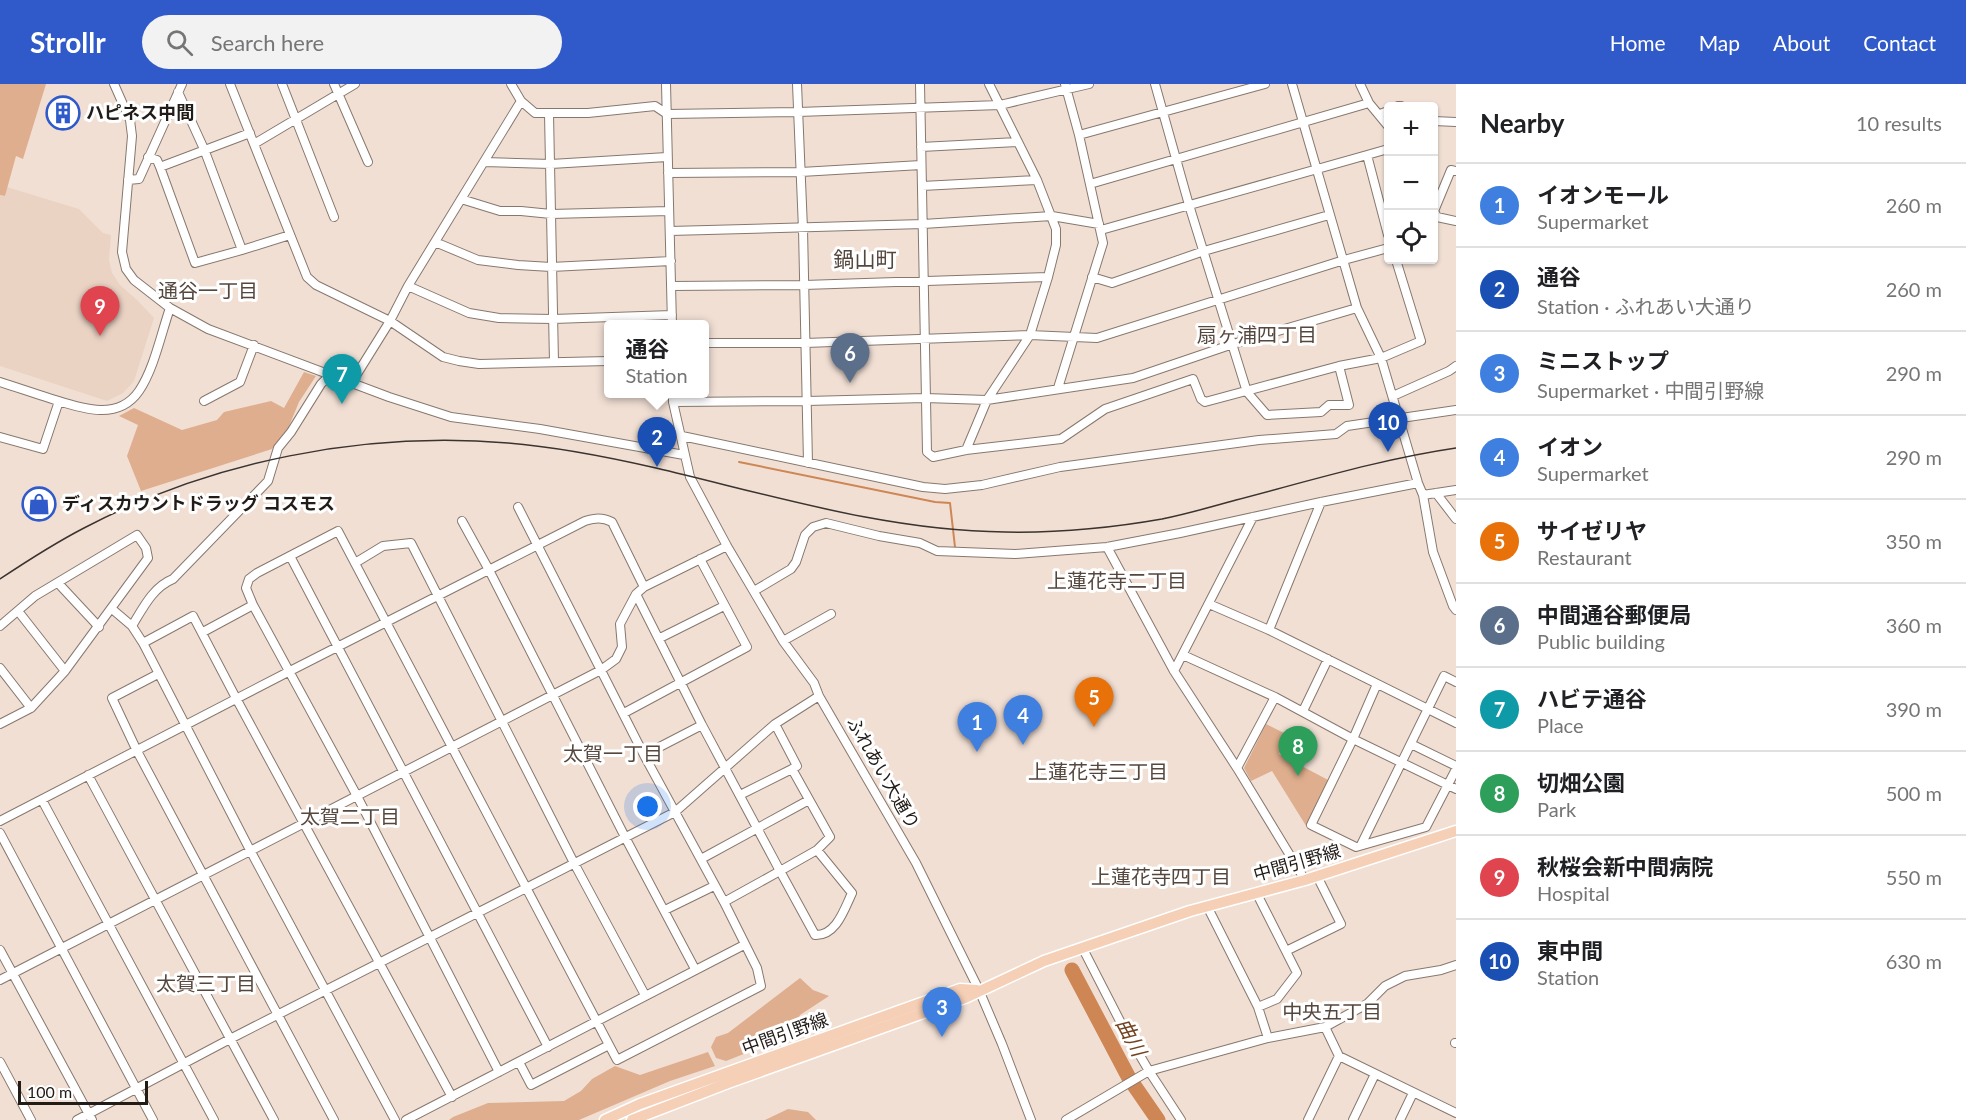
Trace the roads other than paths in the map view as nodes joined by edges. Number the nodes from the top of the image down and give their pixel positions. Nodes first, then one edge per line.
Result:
1 (114, 84) edge
2 (230, 84) edge
3 (282, 84) edge
4 (334, 84) edge
5 (355, 84) edge
6 (511, 84) edge
7 (666, 84) edge
8 (797, 84) edge
9 (920, 84) edge
10 (989, 84) edge
11 (1089, 84) edge
12 (1155, 84) edge
13 (1265, 84) edge
14 (1292, 84) edge
15 (1360, 84) edge
16 (1066, 87) edge
17 (180, 88) edge
18 (338, 94) junction
19 (521, 101) junction
20 (1369, 103) junction
21 (1000, 105) junction
22 (921, 107) junction
23 (798, 112) junction
24 (1384, 112) edge
25 (1163, 113) junction
26 (549, 114) junction
27 (667, 114) junction
28 (297, 118) junction
29 (1438, 121) edge
30 (1304, 122) junction
31 (1456, 122) edge
32 (250, 133) junction
33 (1079, 135) junction
34 (1017, 142) junction
35 (254, 144) junction
36 (921, 147) junction
37 (204, 149) junction
38 (1384, 150) edge
39 (1366, 155) junction
40 (148, 157) junction
41 (667, 157) junction
42 (1177, 160) junction
43 (368, 162) dead end
44 (484, 162) junction
45 (551, 164) junction
46 (921, 165) junction
47 (160, 166) junction
48 (1317, 169) junction
49 (1456, 171) edge
50 (801, 172) junction
51 (668, 173) junction
52 (128, 180) junction
53 (1036, 180) junction
54 (1090, 184) junction
55 (922, 186) junction
56 (461, 199) junction
57 (1189, 205) junction
58 (669, 210) junction
59 (551, 214) junction
60 (1329, 215) junction
61 (1052, 216) junction
62 (334, 217) dead end
63 (1384, 218) edge
64 (1456, 221) edge
65 (923, 224) junction
66 (1100, 227) junction
67 (802, 229) junction
68 (670, 231) junction
69 (290, 235) junction
70 (435, 242) junction
71 (1384, 249) edge
72 (242, 250) junction
73 (1204, 251) junction
74 (1344, 260) junction
75 (671, 261) junction
76 (1397, 264) edge
77 (551, 267) junction
78 (1048, 277) junction
79 (1092, 277) junction
80 (923, 282) junction
81 (804, 285) junction
82 (408, 286) junction
83 (671, 286) junction
84 (1218, 298) junction
85 (170, 308) junction
86 (1357, 308) junction
87 (553, 319) junction
88 (672, 320) edge
89 (390, 321) junction
90 (1030, 335) junction
91 (1075, 335) junction
92 (924, 340) junction
93 (709, 343) edge
94 (805, 343) junction
95 (1233, 344) junction
96 (254, 345) junction
97 (1381, 358) junction
98 (604, 361) edge
99 (554, 362) junction
100 (1339, 366) junction
101 (1456, 366) edge
102 (331, 374) junction
103 (0, 382) edge
104 (352, 382) junction
105 (1058, 388) junction
106 (1247, 392) junction
107 (1393, 396) junction
108 (673, 398) edge
109 (925, 398) junction
110 (987, 400) junction
111 (59, 401) junction
112 (204, 401) dead end
113 (807, 401) junction
114 (1456, 410) edge
115 (1398, 417) junction
116 (682, 435) junction
117 (0, 436) edge
118 (966, 450) junction
119 (684, 454) junction
120 (808, 463) junction
121 (1418, 483) junction
122 (1456, 490) edge
123 (1436, 492) junction
124 (1423, 495) junction
125 (1321, 502) junction
126 (518, 507) dead end
127 (1252, 517) junction
128 (1456, 519) edge
129 (462, 521) dead end
130 (538, 546) junction
131 (727, 546) junction
132 (1107, 547) junction
133 (290, 556) junction
134 (700, 560) junction
135 (355, 562) junction
136 (489, 570) junction
137 (58, 583) junction
138 (644, 587) junction
139 (754, 591) junction
140 (636, 594) junction
141 (438, 596) junction
142 (1209, 604) junction
143 (253, 605) junction
144 (724, 606) junction
145 (112, 609) junction
146 (1456, 610) edge
147 (18, 611) junction
148 (831, 614) dead end
149 (386, 622) junction
150 (0, 626) edge
151 (132, 626) junction
152 (99, 627) junction
153 (1269, 630) junction
154 (203, 632) junction
155 (660, 638) junction
156 (783, 641) junction
157 (143, 643) junction
158 (337, 647) junction
159 (1184, 655) junction
160 (1328, 659) junction
161 (0, 668) edge
162 (602, 670) junction
163 (65, 671) junction
164 (290, 671) junction
165 (1174, 671) junction
166 (158, 674) junction
167 (1456, 682) edge
168 (682, 683) junction
169 (1377, 684) junction
170 (553, 695) junction
171 (819, 696) junction
172 (1275, 697) junction
173 (237, 699) junction
174 (31, 708) junction
175 (1428, 710) junction
176 (1303, 711) junction
177 (624, 713) junction
178 (502, 722) junction
179 (1456, 723) edge
180 (0, 724) edge
181 (775, 724) junction
182 (702, 725) junction
183 (186, 726) junction
184 (1353, 739) junction
185 (1411, 744) junction
186 (452, 748) junction
187 (136, 751) junction
188 (644, 755) junction
189 (1402, 763) junction
190 (725, 767) junction
191 (1456, 767) edge
192 (792, 768) junction
193 (1237, 768) junction
194 (404, 772) junction
195 (88, 775) junction
196 (1452, 787) edge
197 (740, 795) junction
198 (357, 796) junction
199 (42, 800) junction
200 (810, 800) junction
201 (675, 812) junction
202 (0, 821) edge
203 (304, 824) junction
204 (758, 829) junction
205 (1456, 831) edge
206 (0, 833) edge
207 (625, 837) junction
208 (1361, 845) junction
209 (250, 850) junction
210 (817, 850) junction
211 (701, 859) junction
212 (574, 863) junction
213 (780, 871) junction
214 (204, 874) junction
215 (1317, 876) junction
216 (1305, 879) junction
217 (714, 886) junction
218 (525, 887) junction
219 (1256, 892) junction
220 (156, 899) junction
221 (724, 902) junction
222 (1207, 906) junction
223 (665, 910) junction
224 (476, 913) junction
225 (108, 924) junction
226 (429, 938) junction
227 (744, 945) junction
228 (61, 947) junction
229 (1080, 948) junction
230 (0, 950) edge
231 (1286, 951) junction
232 (379, 964) junction
233 (1456, 965) edge
234 (695, 969) junction
235 (12, 973) junction
236 (0, 980) edge
237 (325, 990) junction
238 (979, 990) junction
239 (645, 994) junction
240 (1258, 1006) junction
241 (277, 1016) junction
242 (596, 1022) junction
243 (1325, 1027) junction
244 (1268, 1038) junction
245 (231, 1039) junction
246 (609, 1045) junction
247 (548, 1047) junction
248 (1339, 1056) junction
249 (0, 1062) edge
250 (519, 1062) junction
251 (183, 1063) junction
252 (499, 1072) junction
253 (1145, 1073) junction
254 (1375, 1074) junction
255 (136, 1088) junction
256 (1413, 1093) junction
257 (452, 1096) junction
258 (1026, 1111) junction
259 (1453, 1112) edge
260 (90, 1117) edge
261 (31, 1120) edge
262 (77, 1120) edge
263 (153, 1120) edge
264 (214, 1120) edge
265 (274, 1120) edge
266 (334, 1120) edge
267 (395, 1120) edge
268 (406, 1120) edge
269 (605, 1120) edge
270 (632, 1120) edge
271 (1022, 1120) edge
272 (1030, 1120) edge
273 (1066, 1120) edge
274 (1181, 1120) edge
275 (1308, 1120) edge
276 (1353, 1120) edge
277 (1400, 1120) edge
278 (1446, 1120) edge

1 - 52 street
2 - 32 street
3 - 28 street
4 - 18 street
5 - 18 street
6 - 19 street
7 - 27 street
8 - 23 street
9 - 22 street
10 - 21 street
11 - 16 street
12 - 25 street
13 - 25 street
14 - 30 street
15 - 20 street
16 - 21 street
16 - 33 street
17 - 37 street
17 - 40 street
18 - 28 street
18 - 43 street
19 - 26 street
19 - 44 street
20 - 24 street
20 - 30 street
21 - 22 street
21 - 34 street
22 - 23 street
22 - 36 street
23 - 27 street
23 - 50 street
25 - 33 street
25 - 42 street
26 - 27 street
26 - 45 street
27 - 41 street
28 - 35 street
28 - 62 street
29 - 31 street
30 - 42 street
30 - 48 street
32 - 35 street
32 - 37 street
33 - 54 street
34 - 36 street
34 - 53 street
35 - 69 street
36 - 46 street
37 - 47 street
37 - 72 street
38 - 39 street
39 - 48 street
39 - 63 street
40 - 47 street
40 - 52 street
41 - 45 street
41 - 51 street
42 - 54 street
42 - 57 street
44 - 45 street
44 - 56 street
45 - 59 street
46 - 50 street
46 - 55 street
47 - 72 street
48 - 57 street
48 - 60 street
49 - 64 street
50 - 51 street
50 - 67 street
51 - 58 street
52 - 85 street
53 - 55 street
53 - 61 street
54 - 66 street
55 - 65 street
56 - 59 street
56 - 70 street
57 - 66 street
57 - 73 street
58 - 59 street
58 - 68 street
59 - 77 street
60 - 73 street
60 - 74 street
61 - 65 street
61 - 66 street
61 - 78 street
65 - 67 street
65 - 80 street
66 - 79 street
67 - 68 street
67 - 81 street
68 - 75 street
69 - 72 street
69 - 89 street
70 - 77 street
70 - 82 street
71 - 74 street
73 - 79 street
73 - 84 street
74 - 84 street
74 - 86 street
75 - 77 street
75 - 83 street
76 - 97 street
77 - 87 street
78 - 80 street
78 - 90 street
79 - 91 street
80 - 81 street
80 - 92 street
81 - 83 street
81 - 94 street
82 - 87 street
82 - 89 street
83 - 88 street
84 - 91 street
84 - 95 street
85 - 96 street
85 - 111 street
86 - 95 street
86 - 97 street
87 - 88 street
87 - 99 street
89 - 99 street
89 - 104 street
90 - 91 street
90 - 92 street
90 - 110 street
91 - 105 street
92 - 94 street
92 - 109 street
93 - 94 street
94 - 113 street
95 - 105 street
95 - 106 street
96 - 102 street
96 - 112 street
97 - 100 street
97 - 107 street
98 - 99 street
100 - 106 street
100 - 106 street
101 - 107 street
102 - 104 street
102 - 151 street
103 - 111 street
104 - 119 street
105 - 110 street
106 - 118 street
107 - 115 street
108 - 113 street
108 - 116 street, ふれあい大通り
109 - 110 street
109 - 113 street
109 - 118 street
110 - 118 street
111 - 117 street
113 - 120 street
114 - 115 street
115 - 120 street
115 - 121 street
116 - 119 street, ふれあい大通り
116 - 120 street
119 - 131 street, ふれあい大通り
121 - 124 street
121 - 125 street
122 - 123 street
123 - 124 street
123 - 128 street
124 - 146 street
125 - 127 street
125 - 153 street
126 - 130 street
127 - 132 street
127 - 142 street
129 - 136 street
130 - 136 street
130 - 138 street
130 - 162 street
131 - 134 street
131 - 139 street, ふれあい大通り
132 - 139 street
132 - 165 street
133 - 135 street
133 - 143 street
133 - 158 street
134 - 138 street
134 - 144 street
135 - 141 street
135 - 149 street
136 - 141 street
136 - 170 street
137 - 145 street
137 - 147 street
137 - 152 street
138 - 140 street
139 - 156 street, ふれあい大通り
140 - 155 street
140 - 162 street
141 - 149 street
141 - 178 street
142 - 153 street
142 - 159 street
143 - 154 street
143 - 164 street
144 - 155 street
144 - 168 street
145 - 151 street
145 - 152 street
147 - 150 street
147 - 163 street
148 - 156 street
149 - 158 street
149 - 186 street
151 - 157 street
152 - 163 street
153 - 160 street
154 - 157 street
154 - 173 street
155 - 168 street
156 - 171 street, ふれあい大通り
157 - 166 street
158 - 164 street
158 - 194 street
159 - 165 street
159 - 172 street
160 - 169 street
160 - 176 street
161 - 174 street
162 - 170 street
162 - 177 street
163 - 174 street
164 - 173 street
164 - 198 street
165 - 193 street
166 - 183 street
166 - 187 street
167 - 175 street
168 - 177 street
168 - 182 street
169 - 175 street
169 - 184 street
170 - 178 street
170 - 207 street
171 - 181 street
171 - 238 street, ふれあい大通り
172 - 176 street
172 - 193 street
173 - 183 street
173 - 203 street
174 - 180 street
175 - 179 street
175 - 185 street
176 - 184 street
177 - 188 street
178 - 186 street
178 - 212 street
181 - 190 street
181 - 192 street
182 - 188 street
182 - 190 street
183 - 187 street
183 - 209 street
184 - 189 street
184 - 208 street
185 - 189 street
185 - 191 street
186 - 194 street
186 - 218 street
187 - 195 street
187 - 214 street
188 - 201 street
189 - 196 street
189 - 208 street
190 - 197 street
190 - 201 street
191 - 196 street
192 - 197 street
192 - 200 street
193 - 216 street
194 - 198 street
194 - 224 street
195 - 199 street
195 - 220 street
196 - 208 street
197 - 204 street
198 - 203 street
198 - 226 street
199 - 202 street
199 - 225 street
200 - 204 street
200 - 210 street
201 - 207 street
201 - 211 street
203 - 209 street
203 - 232 street
204 - 211 street
204 - 213 street
205 - 215 main road, 中間引野線
206 - 228 street
207 - 212 street
207 - 223 street
209 - 214 street
209 - 237 street
210 - 213 street
210 - 213 street
211 - 217 street
212 - 218 street
212 - 239 street
213 - 221 street
214 - 220 street
214 - 241 street
215 - 216 main road, 中間引野線
215 - 231 street
216 - 219 main road, 中間引野線
217 - 221 street
217 - 223 street
218 - 224 street
218 - 242 street
219 - 222 main road, 中間引野線
219 - 231 street
220 - 225 street
220 - 245 street
221 - 227 street
222 - 229 main road, 中間引野線
222 - 240 street
223 - 234 street
224 - 226 street
224 - 247 street
225 - 228 street
225 - 251 street
226 - 232 street
226 - 252 street
227 - 234 street
227 - 246 street
228 - 235 street
228 - 255 street
229 - 238 main road, 中間引野線
229 - 253 street
230 - 235 street
231 - 240 street
232 - 237 street
232 - 257 street
233 - 243 street
234 - 239 street
235 - 236 street
235 - 260 street
237 - 241 street
237 - 267 street
238 - 258 street, ふれあい大通り
238 - 269 main road, 中間引野線
238 - 270 main road, 中間引野線
239 - 242 street
240 - 244 street
241 - 245 street
241 - 266 street
242 - 246 street
242 - 247 street
243 - 244 street
243 - 248 street
244 - 253 street
245 - 251 street
245 - 265 street
246 - 250 street
247 - 250 street
248 - 254 street
248 - 275 street
249 - 261 street
250 - 252 street
251 - 255 street
251 - 264 street
252 - 257 street
253 - 273 street
253 - 274 street
254 - 256 street
254 - 276 street
255 - 260 street
255 - 263 street
256 - 259 street
256 - 277 street
257 - 268 street
258 - 271 street
258 - 272 street, ふれあい大通り
259 - 278 street
260 - 262 street

